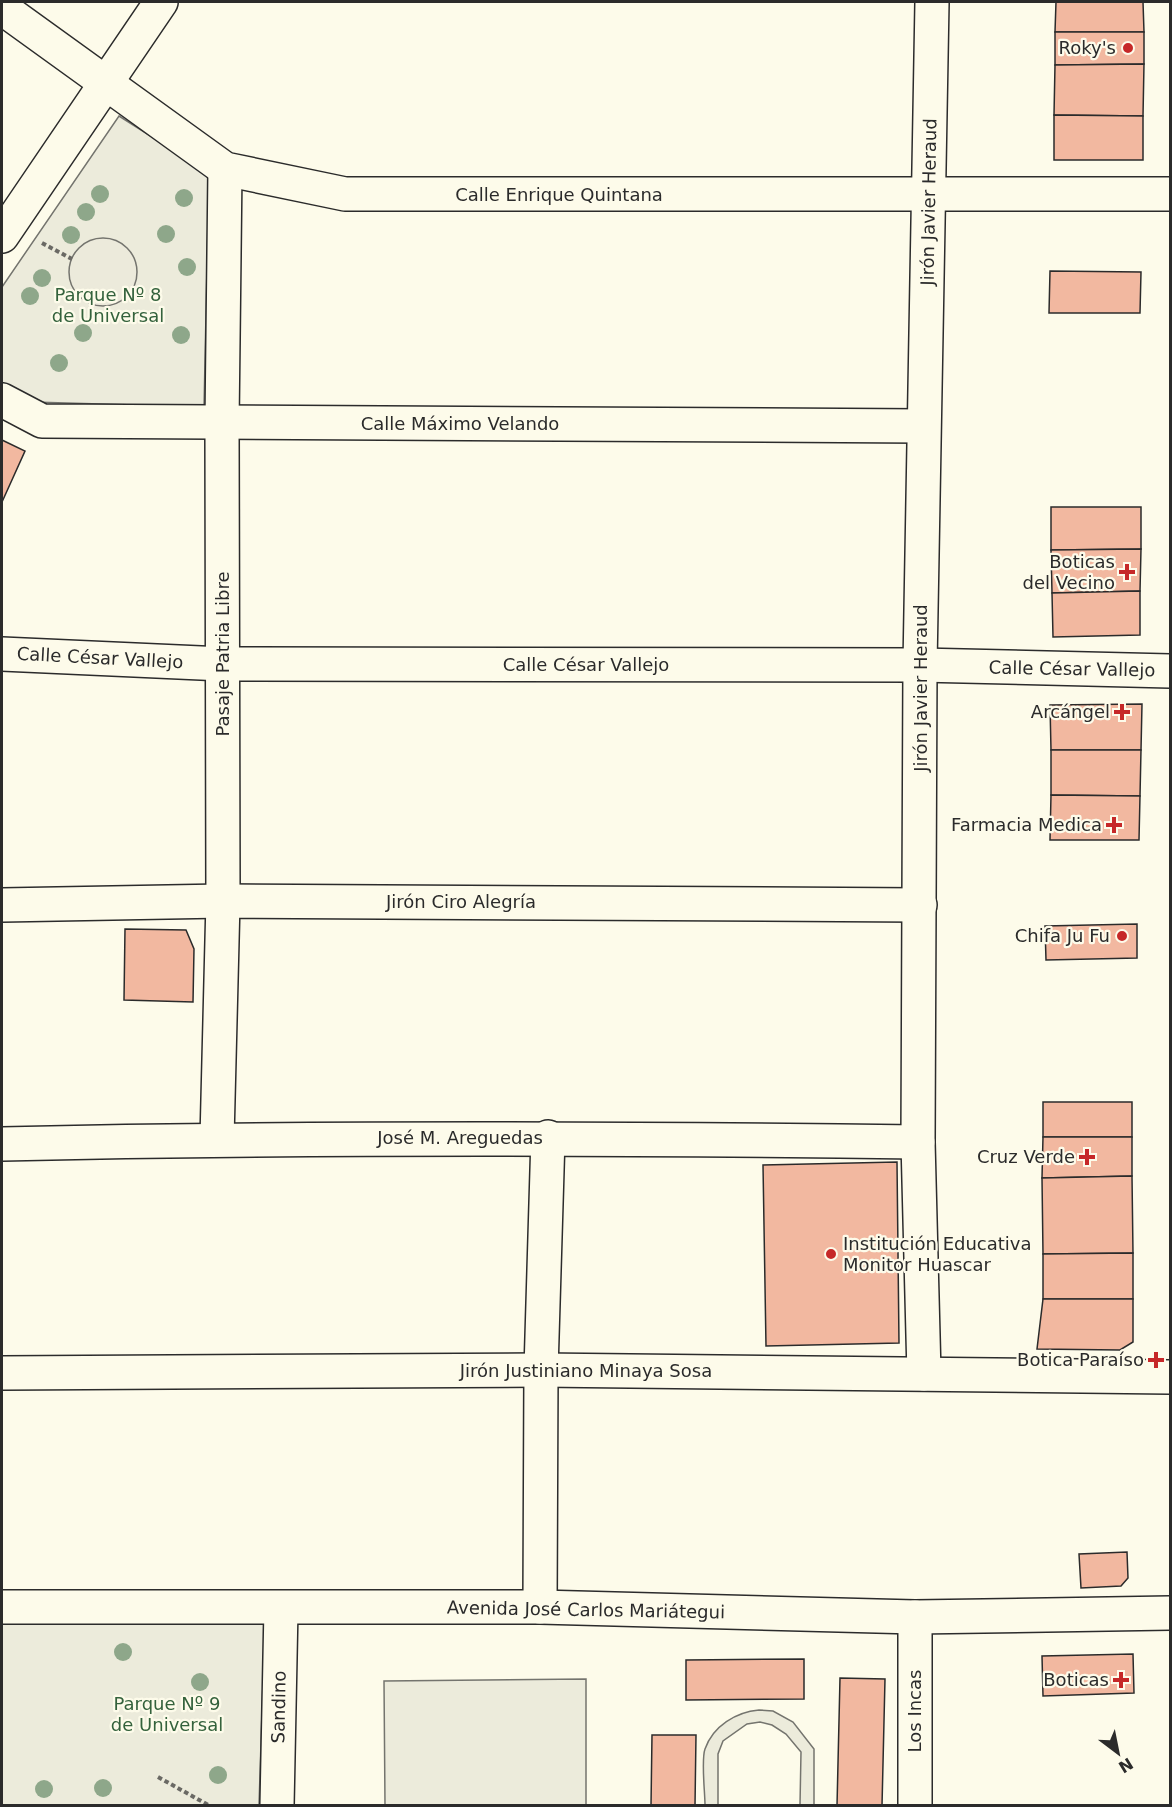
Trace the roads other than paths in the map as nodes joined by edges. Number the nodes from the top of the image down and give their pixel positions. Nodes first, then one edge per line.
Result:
1 (161, 2) edge
2 (932, 2) edge
3 (2, 8) edge
4 (105, 81) junction
5 (225, 169) junction
6 (930, 194) junction
7 (1170, 194) edge
8 (2, 236) edge
9 (2, 400) edge
10 (222, 423) junction
11 (923, 426) junction
12 (2, 654) edge
13 (223, 664) junction
14 (920, 665) junction
15 (1170, 671) edge
16 (223, 901) junction
17 (2, 905) edge
18 (920, 905) junction
19 (548, 1137) junction
20 (217, 1139) junction
21 (918, 1142) junction
22 (2, 1143) edge
23 (541, 1370) junction
24 (2, 1373) edge
25 (924, 1374) junction
26 (1170, 1377) edge
27 (2, 1607) edge
28 (540, 1607) junction
29 (281, 1608) junction
30 (1170, 1613) edge
31 (915, 1617) junction
32 (277, 1806) edge
33 (915, 1806) edge

1 - 4 street
2 - 6 street, Jirón Javier Heraud
3 - 4 street, Calle Enrique Quintana
4 - 5 street, Calle Enrique Quintana
4 - 8 street
5 - 6 street, Calle Enrique Quintana
5 - 10 street, Pasaje Patria Libre
6 - 7 street, Calle Enrique Quintana
6 - 11 street, Jirón Javier Heraud
9 - 10 street, Calle Máximo Velando
10 - 11 street, Calle Máximo Velando
10 - 13 street, Pasaje Patria Libre
11 - 14 street, Jirón Javier Heraud
12 - 13 street, Calle César Vallejo
13 - 14 street, Calle César Vallejo
13 - 16 street, Pasaje Patria Libre
14 - 15 street, Calle César Vallejo
14 - 18 street, Jirón Javier Heraud
16 - 17 street, Jirón Ciro Alegría
16 - 18 street, Jirón Ciro Alegría
16 - 20 street, Pasaje Patria Libre
18 - 21 street, Jirón Javier Heraud
19 - 20 street, José M. Areguedas
19 - 21 street, José M. Areguedas
19 - 23 street
20 - 22 street, José M. Areguedas
21 - 25 street, Jirón Javier Heraud
23 - 24 street, Jirón Justiniano Minaya Sosa
23 - 25 street, Jirón Justiniano Minaya Sosa
23 - 28 street
25 - 26 street, Jirón Justiniano Minaya Sosa
27 - 29 street, Avenida José Carlos Mariátegui
28 - 29 street, Avenida José Carlos Mariátegui
28 - 31 street, Avenida José Carlos Mariátegui
29 - 32 street, Sandino
30 - 31 street, Avenida José Carlos Mariátegui
31 - 33 street, Los Incas

